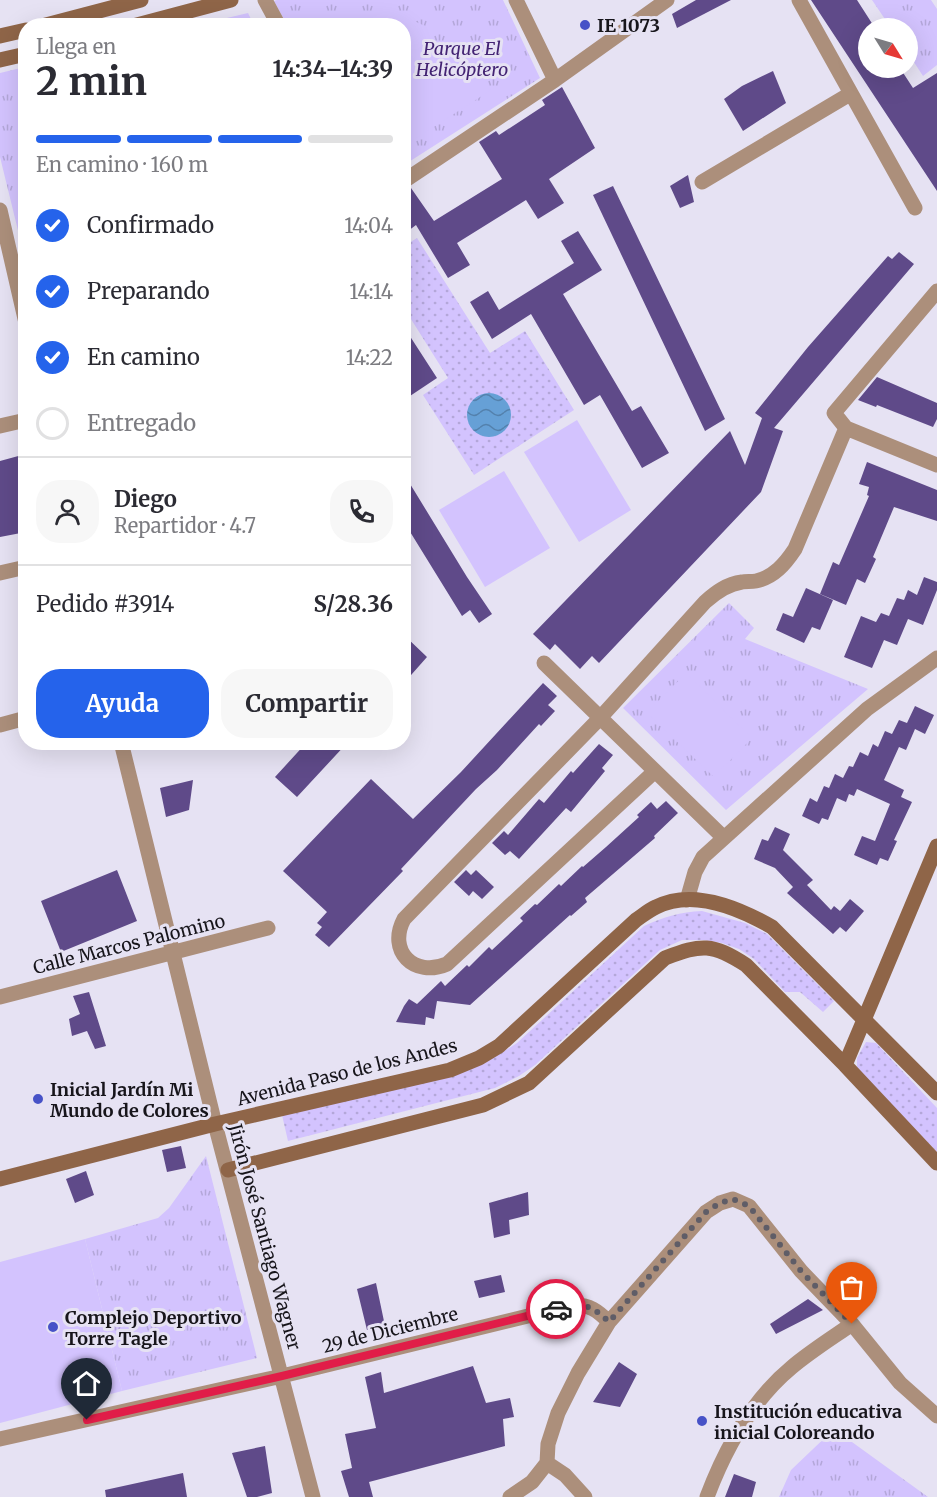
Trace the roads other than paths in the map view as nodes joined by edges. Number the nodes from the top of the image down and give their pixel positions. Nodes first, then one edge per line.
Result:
1 (141, 0) edge
2 (231, 0) edge
3 (265, 0) edge
4 (516, 0) edge
5 (667, 0) edge
6 (799, 0) edge
7 (72, 18) edge
8 (163, 18) edge
9 (275, 18) edge
10 (18, 32) edge
11 (0, 36) edge
12 (18, 56) edge
13 (0, 60) edge
14 (555, 80) junction
15 (850, 94) junction
16 (411, 176) edge
17 (702, 182) dead end
18 (915, 208) dead end
19 (0, 210) edge
20 (18, 288) edge
21 (937, 291) edge
22 (18, 422) edge
23 (0, 426) edge
24 (846, 428) junction
25 (937, 465) edge
26 (18, 569) edge
27 (0, 573) edge
28 (937, 658) edge
29 (544, 663) dead end
30 (600, 718) junction
31 (18, 720) edge
32 (0, 725) edge
33 (123, 750) edge
34 (654, 772) junction
35 (724, 838) junction
36 (937, 846) edge
37 (932, 875) edge
38 (687, 900) junction
39 (268, 928) dead end
40 (174, 952) junction
41 (0, 997) edge
42 (865, 1020) junction
43 (845, 1065) junction
44 (937, 1093) edge
45 (215, 1124) junction
46 (937, 1163) edge
47 (228, 1170) junction
48 (0, 1179) edge
49 (609, 1322) junction
50 (852, 1324) junction
51 (282, 1376) junction
52 (937, 1416) edge
53 (0, 1439) edge
54 (548, 1463) junction
55 (313, 1497) edge
56 (510, 1497) edge
57 (585, 1497) edge
58 (707, 1497) edge

1 - 7 street
2 - 8 street
3 - 9 street
4 - 14 street
5 - 14 street
6 - 15 street
10 - 11 street
12 - 13 street
14 - 16 street
15 - 17 street
15 - 18 street
19 - 20 street
21 - 24 street
22 - 23 street
24 - 25 street
24 - 30 street
26 - 27 street
28 - 35 street
29 - 30 street
30 - 34 street
30 - 34 street
31 - 32 street
33 - 40 street, Jirón José Santiago Wagner
34 - 35 street
35 - 38 street
36 - 37 street
37 - 42 street
38 - 42 street, Avenida Paso de los Andes
38 - 45 street, Avenida Paso de los Andes
39 - 40 street, Calle Marcos Palomino
40 - 41 street, Calle Marcos Palomino
40 - 45 street, Jirón José Santiago Wagner
42 - 43 street
42 - 44 street, Avenida Paso de los Andes
43 - 46 street
43 - 47 street
45 - 47 street, Jirón José Santiago Wagner
45 - 48 street, Avenida Paso de los Andes
47 - 51 street, Jirón José Santiago Wagner
49 - 50 street
49 - 51 street, 29 de Diciembre
49 - 54 street
50 - 52 street
50 - 58 street
51 - 53 street, 29 de Diciembre
51 - 55 street, Jirón José Santiago Wagner
54 - 56 street
54 - 57 street

